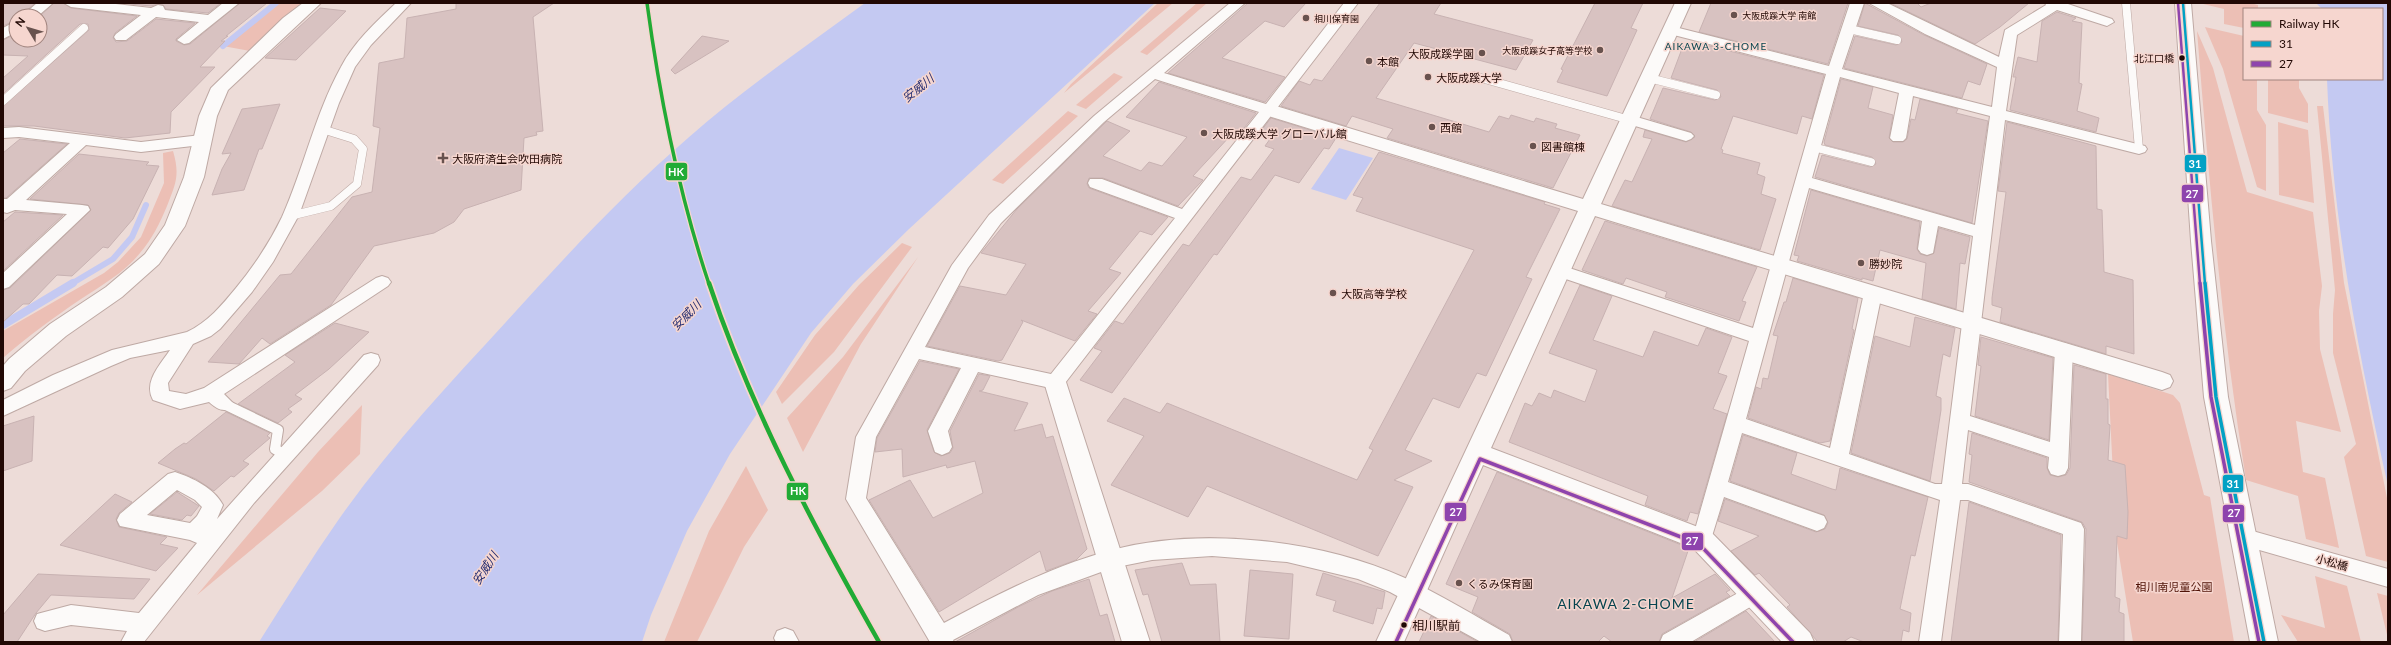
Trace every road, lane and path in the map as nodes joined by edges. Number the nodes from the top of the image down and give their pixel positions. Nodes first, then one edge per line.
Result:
1 (71, 3) edge
2 (166, 3) edge
3 (232, 3) edge
4 (313, 3) edge
5 (404, 3) edge
6 (1238, 3) edge
7 (1351, 3) edge
8 (1683, 3) edge
9 (1857, 3) edge
10 (1876, 3) edge
11 (2126, 3) edge
12 (2183, 3) edge
13 (96, 4) edge
14 (2053, 4) edge
15 (153, 13) junction
16 (211, 20) junction
17 (2107, 22) dead end
18 (84, 28) dead end
19 (1849, 29) junction
20 (1671, 30) junction
21 (121, 37) dead end
22 (184, 40) dead end
23 (1897, 40) dead end
24 (2005, 65) junction
25 (1834, 72) junction
26 (1153, 74) junction
27 (1474, 76) dead end
28 (1649, 78) junction
29 (1907, 90) junction
30 (1716, 95) dead end
31 (3, 101) edge
32 (1270, 110) junction
33 (1999, 114) junction
34 (1630, 120) junction
35 (322, 129) junction
36 (19, 132) junction
37 (3, 133) edge
38 (1686, 136) dead end
39 (1898, 138) dead end
40 (84, 139) junction
41 (201, 140) junction
42 (3, 146) edge
43 (1813, 147) junction
44 (2139, 149) joint
45 (1871, 162) dead end
46 (1803, 181) junction
47 (1096, 183) dead end
48 (6, 206) edge
49 (1591, 207) junction
50 (290, 216) junction
51 (1186, 216) junction
52 (1931, 218) junction
53 (1982, 233) junction
54 (1927, 249) dead end
55 (1780, 264) junction
56 (1560, 271) junction
57 (382, 282) dead end
58 (3, 283) edge
59 (1873, 293) junction
60 (1972, 322) junction
61 (1760, 337) junction
62 (186, 339) junction
63 (914, 350) junction
64 (2064, 350) junction
65 (371, 360) dead end
66 (973, 364) junction
67 (2162, 381) dead end
68 (3, 382) edge
69 (1055, 382) junction
70 (217, 398) junction
71 (3, 409) edge
72 (1960, 420) junction
73 (1735, 423) junction
74 (942, 448) dead end
75 (1477, 453) junction
76 (285, 455) junction
77 (1838, 458) junction
78 (1717, 486) junction
79 (1951, 492) junction
80 (1817, 522) dead end
81 (2242, 537) junction
82 (1702, 540) junction
83 (1112, 559) junction
84 (2388, 578) edge
85 (1754, 593) junction
86 (1411, 594) junction
87 (45, 621) dead end
88 (144, 624) junction
89 (941, 640) edge
90 (132, 642) edge
91 (1136, 642) edge
92 (1390, 642) edge
93 (1501, 642) edge
94 (1671, 642) edge
95 (1800, 642) edge
96 (1930, 642) edge
97 (2070, 642) edge
98 (2264, 642) edge

1 - 13 street
2 - 15 street
3 - 16 street
4 - 41 street
5 - 35 street
6 - 26 street
7 - 32 street
8 - 20 street
9 - 19 street
10 - 24 street
11 - 44 lane
12 - 81 street
13 - 15 street
14 - 17 street
14 - 24 street
15 - 16 street
15 - 21 street
16 - 22 street
18 - 31 lane
19 - 23 lane
19 - 25 street
20 - 25 street
20 - 28 street
24 - 33 street
25 - 29 street
25 - 43 street
26 - 32 street
26 - 63 street
27 - 34 lane
28 - 30 lane
28 - 34 street
29 - 33 street
29 - 39 street
32 - 49 street
32 - 51 street
33 - 44 street
33 - 53 street
34 - 38 street
34 - 49 street
35 - 50 street
35 - 50 lane
36 - 37 street
36 - 40 street
36 - 42 street
40 - 41 street
40 - 48 street
41 - 68 street
43 - 45 lane
43 - 46 street
46 - 52 street
46 - 55 street
47 - 51 street
48 - 58 street
49 - 55 street
49 - 56 street
50 - 62 street
51 - 69 street
52 - 53 street
52 - 54 street
53 - 60 street
55 - 59 street
55 - 61 street
56 - 61 street
56 - 75 street
57 - 70 street
59 - 60 street
59 - 77 street
60 - 64 street
60 - 72 street
61 - 73 street
62 - 70 street
62 - 71 street
63 - 66 street
63 - 89 street
64 - 67 street
64 - 72 street
65 - 76 street
66 - 69 street
66 - 74 street
69 - 83 street
70 - 76 lane
72 - 79 street
73 - 77 street
73 - 78 street
75 - 82 street
75 - 86 street
76 - 88 street
77 - 79 street
78 - 80 street
78 - 82 street
79 - 96 street
79 - 97 street
81 - 84 street, 小松橋
81 - 98 street
82 - 85 street
83 - 86 street
83 - 89 street
83 - 91 street
85 - 94 street
85 - 95 street
86 - 92 street
86 - 93 street
87 - 88 street
88 - 90 street

